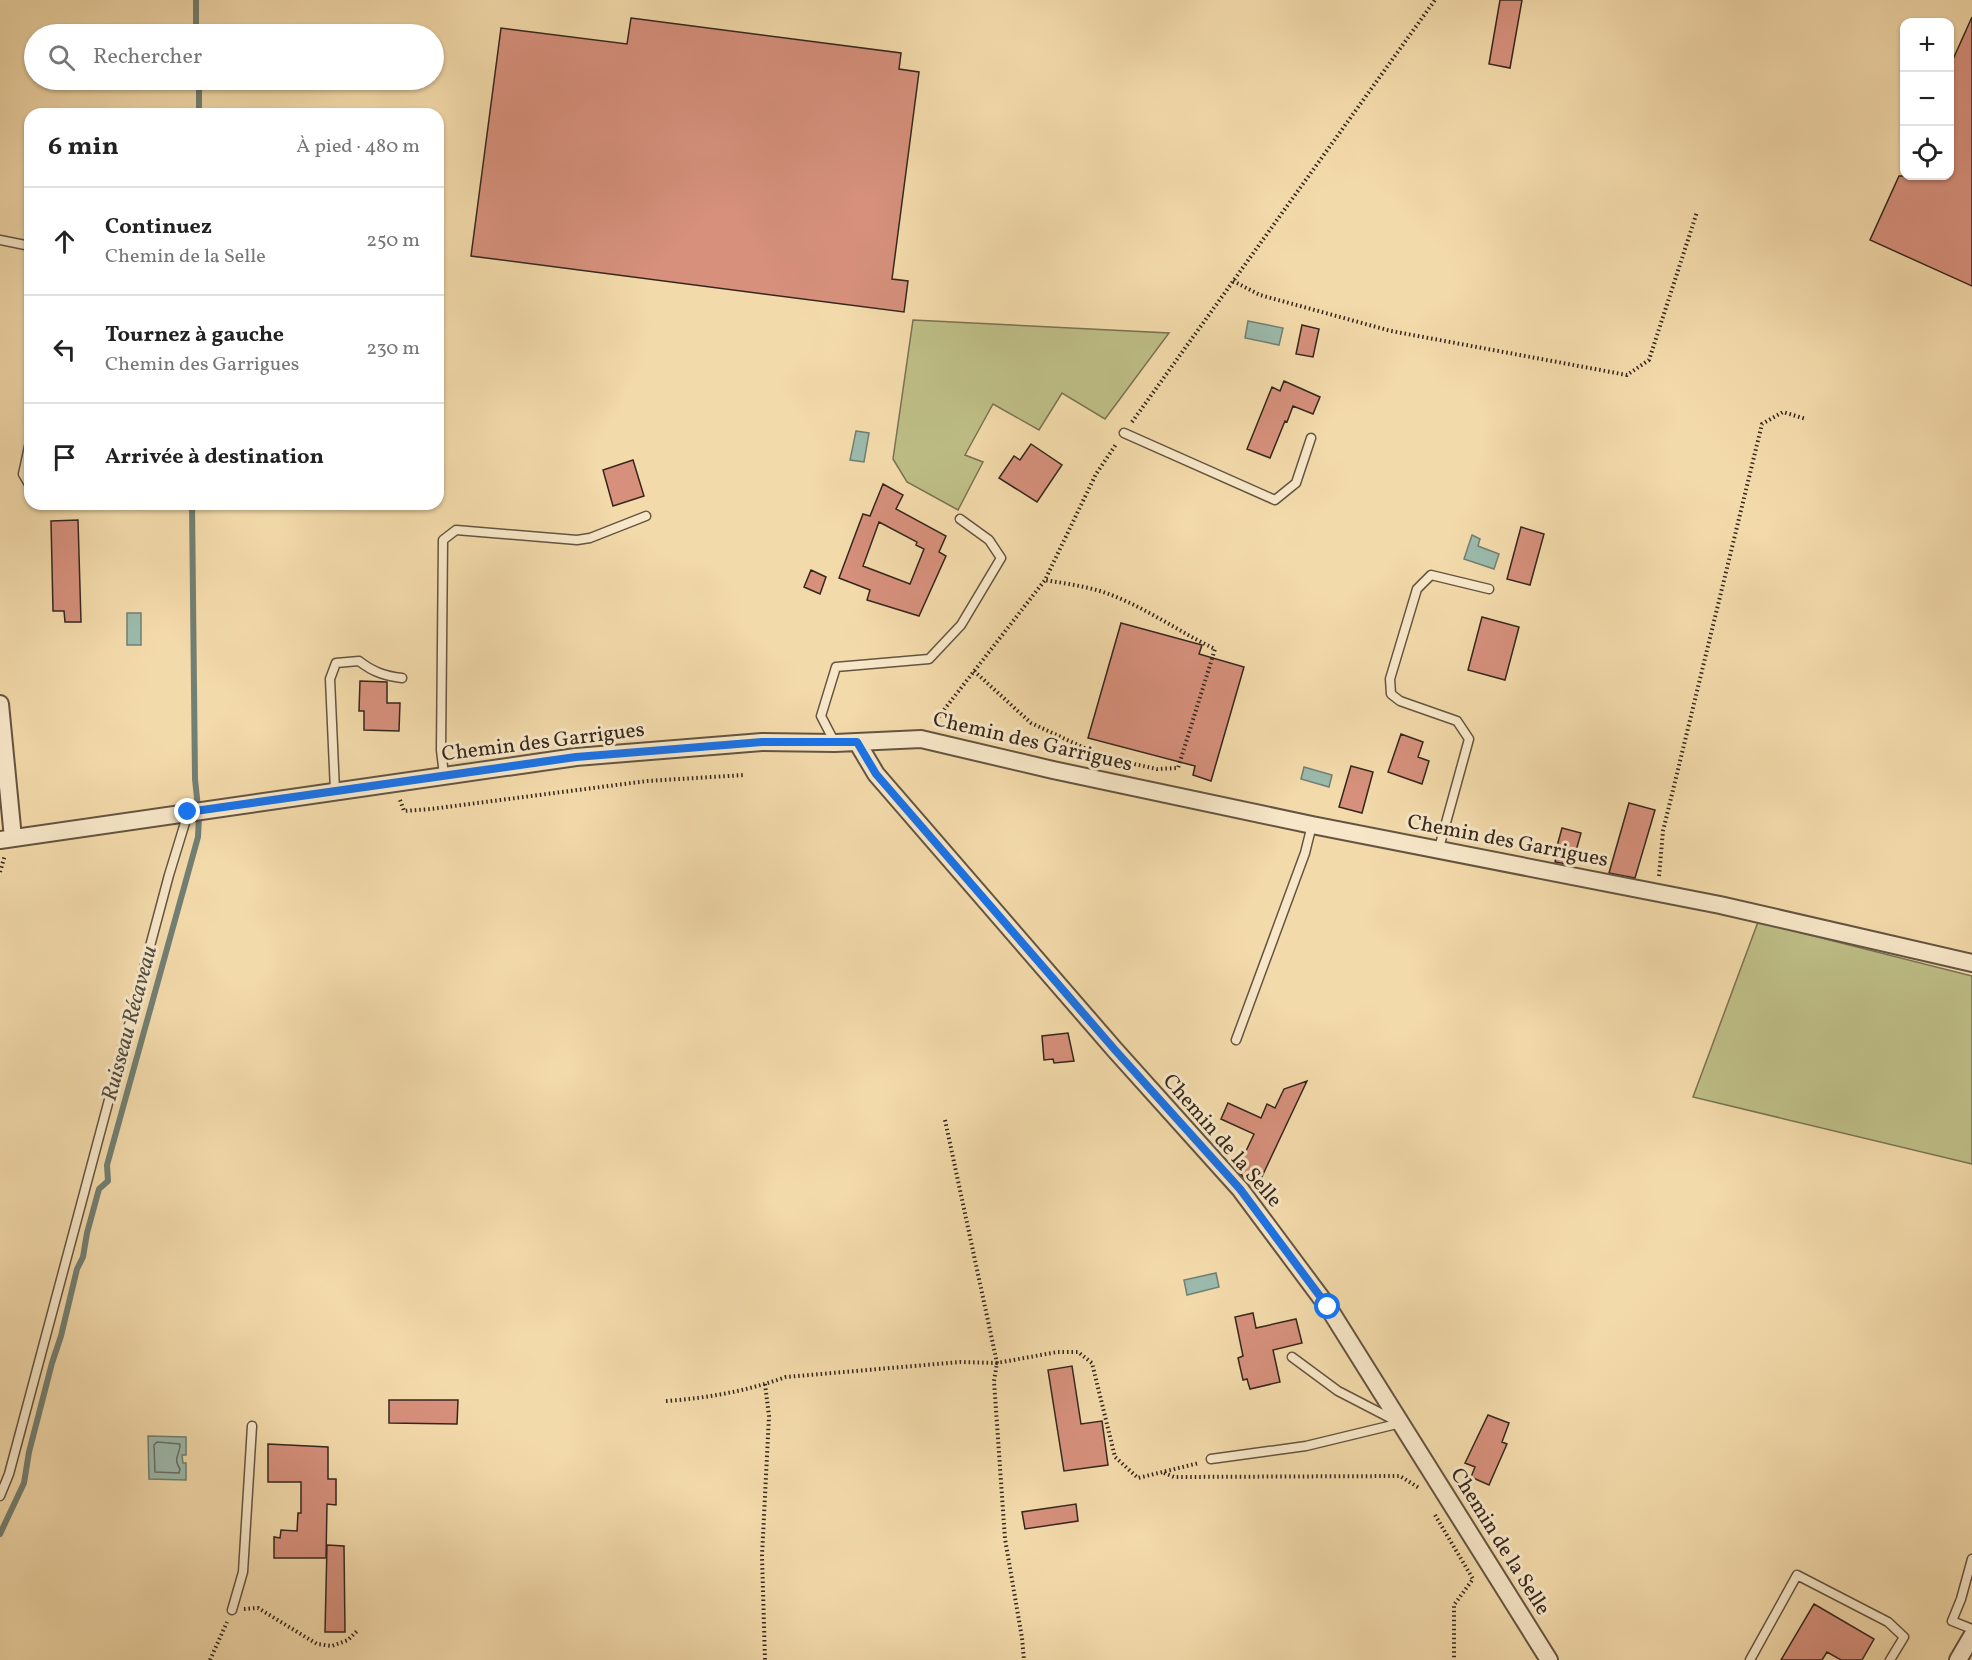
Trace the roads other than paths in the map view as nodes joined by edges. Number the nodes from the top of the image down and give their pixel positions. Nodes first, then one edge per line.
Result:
1 (0, 240) edge
2 (24, 245) edge
3 (1124, 433) road end
4 (1311, 438) dead end
5 (646, 516) dead end
6 (960, 519) dead end
7 (1489, 589) dead end
8 (402, 678) dead end
9 (0, 704) edge
10 (835, 742) junction
11 (857, 742) junction
12 (444, 775) junction
13 (335, 791) junction
14 (188, 812) junction
15 (1312, 825) junction
16 (7, 839) edge
17 (1438, 848) junction
18 (1972, 963) edge
19 (1236, 1040) dead end
20 (1292, 1357) dead end
21 (1401, 1423) junction
22 (252, 1426) dead end
23 (1211, 1459) road end
24 (0, 1496) edge
25 (1972, 1559) edge
26 (232, 1610) road end
27 (1972, 1629) edge
28 (1972, 1636) edge
29 (1549, 1660) edge
30 (1750, 1660) edge
31 (1890, 1660) edge
32 (1958, 1660) edge

1 - 2 lane
3 - 4 lane
5 - 12 lane
6 - 10 lane
7 - 17 lane
8 - 13 lane
9 - 16 street
10 - 11 street, Chemin des Garrigues
10 - 12 street, Chemin des Garrigues
11 - 15 street, Chemin des Garrigues
11 - 21 street, Chemin de la Selle
12 - 13 street, Chemin des Garrigues
13 - 14 street, Chemin des Garrigues
14 - 16 street, Chemin des Garrigues
14 - 24 lane
15 - 17 street, Chemin des Garrigues
15 - 19 lane
17 - 18 street, Chemin des Garrigues
20 - 21 lane
21 - 23 lane
21 - 29 street, Chemin de la Selle
22 - 26 lane
25 - 27 lane
28 - 32 street
30 - 31 lane

